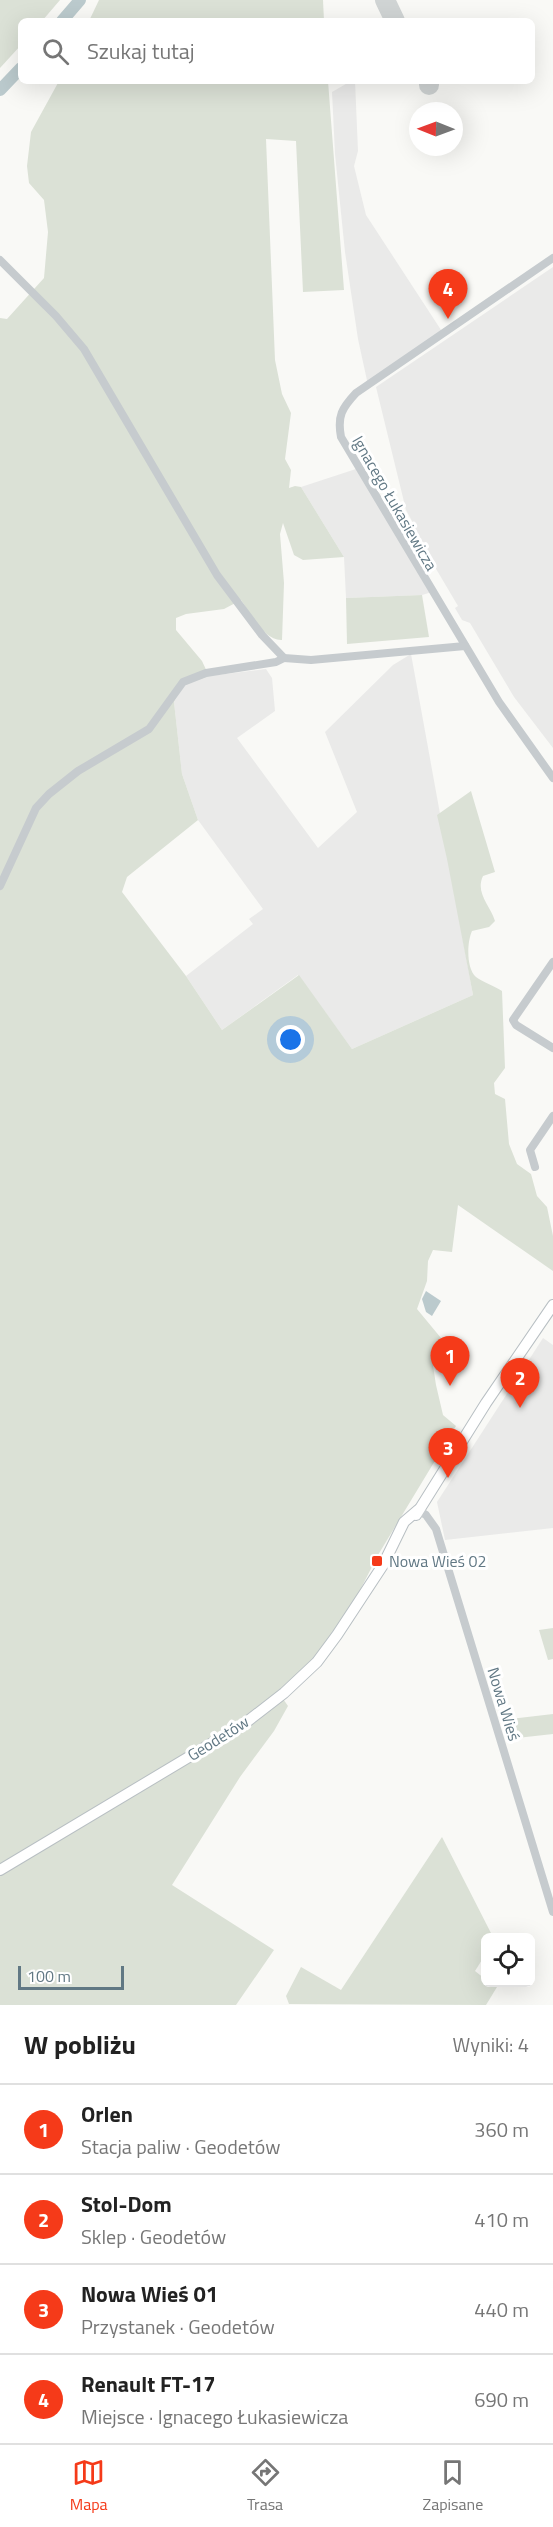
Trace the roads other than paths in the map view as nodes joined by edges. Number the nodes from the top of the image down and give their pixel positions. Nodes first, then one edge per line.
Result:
1 (553, 258) edge
2 (0, 260) edge
3 (465, 646) junction
4 (284, 658) junction
5 (553, 778) edge
6 (0, 886) edge
7 (553, 962) edge
8 (553, 1048) edge
9 (553, 1116) edge
10 (535, 1167) dead end
11 (553, 1305) edge
12 (418, 1510) junction
13 (0, 1870) edge
14 (553, 1912) edge

1 - 3 street, Ignacego Łukasiewicza
2 - 4 street
3 - 4 street
3 - 5 street, Ignacego Łukasiewicza
4 - 6 street
7 - 8 street
9 - 10 street
11 - 12 main road, Geodetów
12 - 13 main road, Geodetów
12 - 14 street, Nowa Wieś

